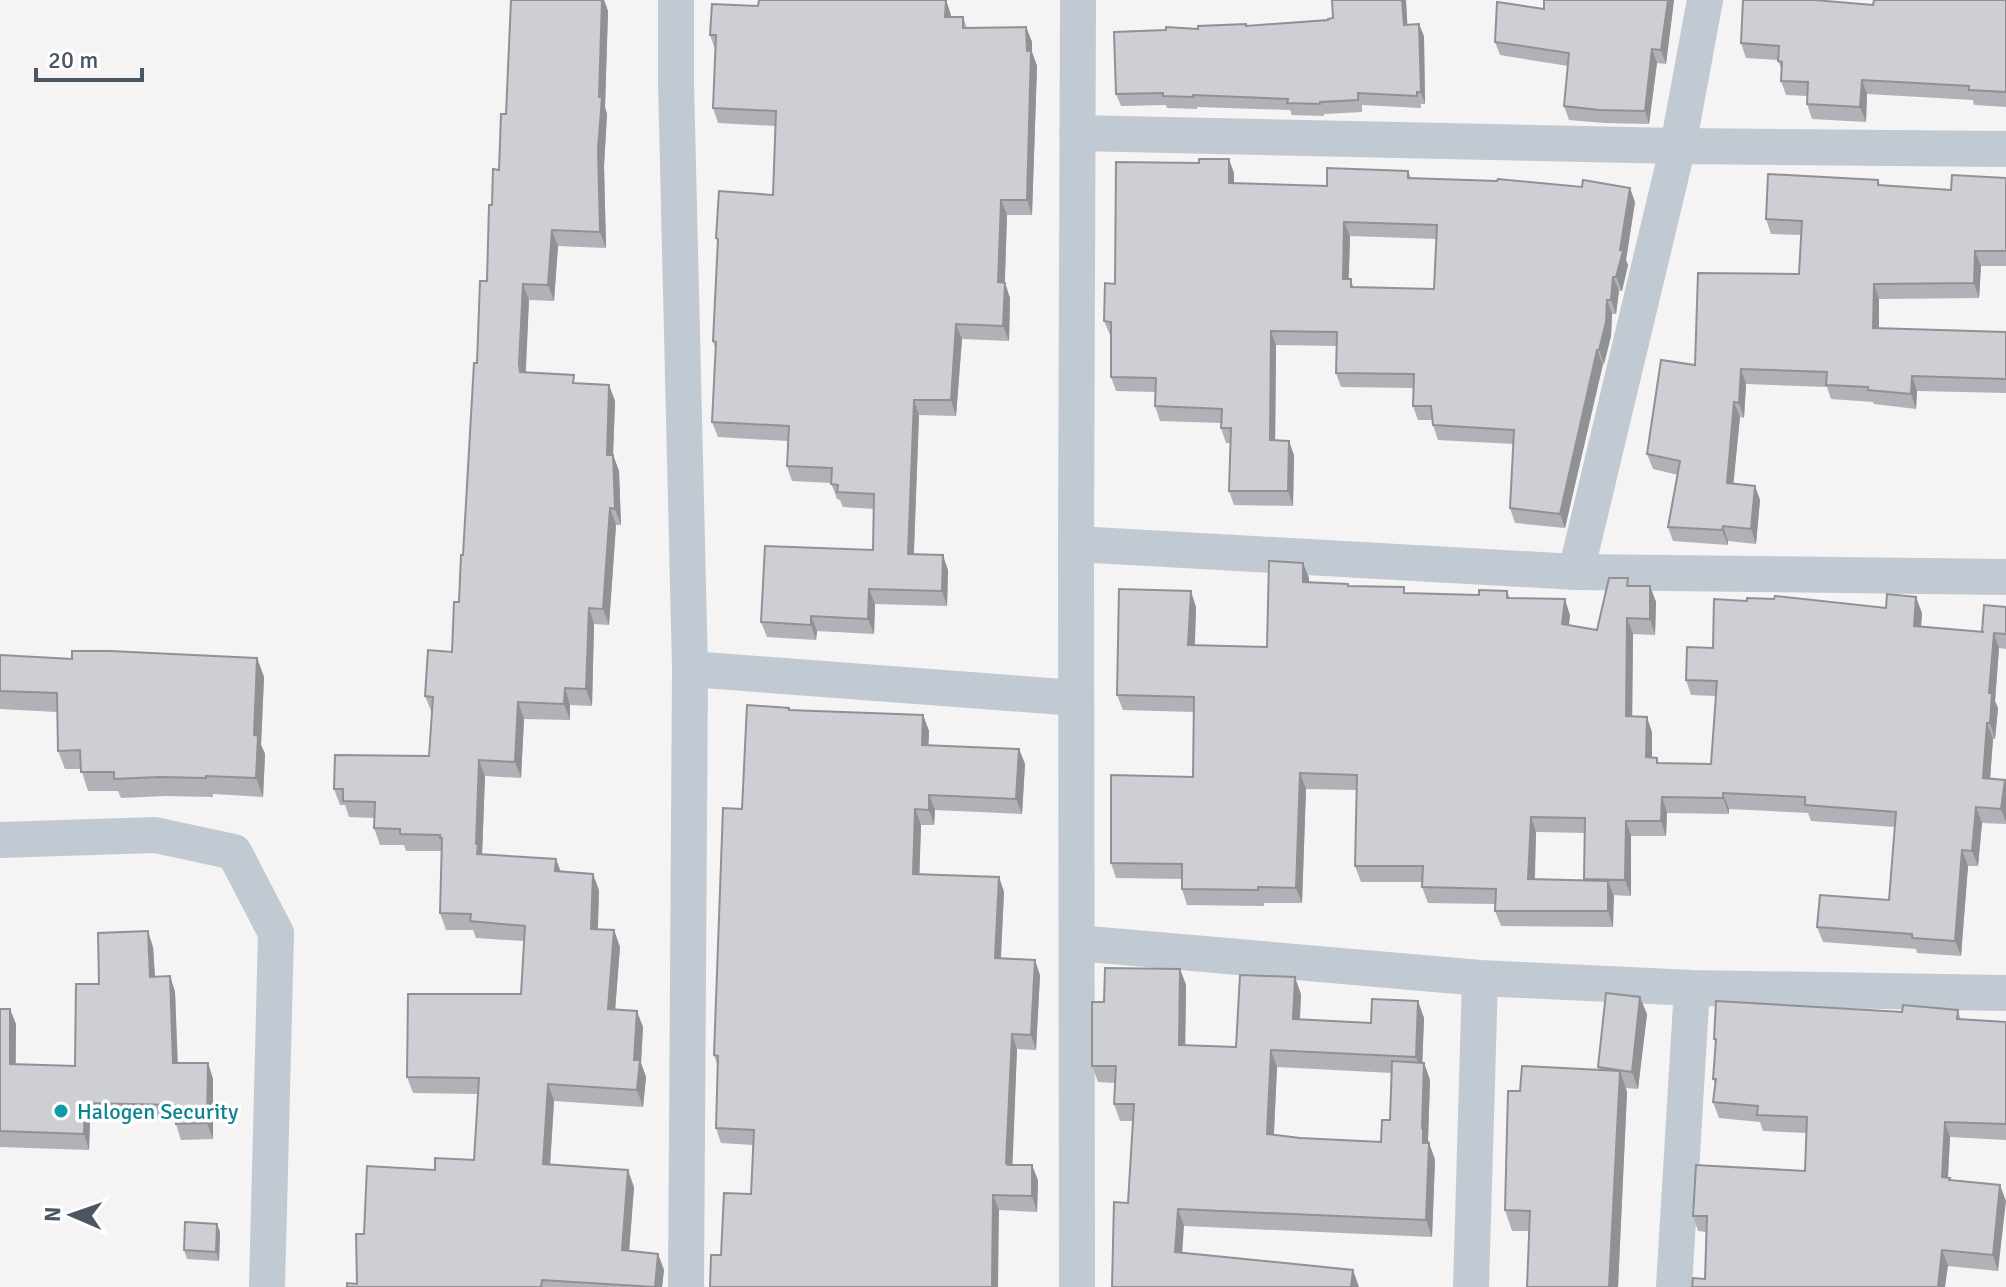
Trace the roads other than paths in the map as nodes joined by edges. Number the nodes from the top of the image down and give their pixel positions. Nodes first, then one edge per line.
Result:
1 (676, 0) edge
2 (1078, 0) edge
3 (1705, 0) edge
4 (1077, 133) junction
5 (1678, 146) junction
6 (2006, 149) edge
7 (1076, 544) junction
8 (1576, 572) junction
9 (2006, 577) edge
10 (690, 669) junction
11 (1076, 698) junction
12 (0, 840) edge
13 (1077, 943) junction
14 (1480, 978) junction
15 (1692, 988) junction
16 (2006, 993) edge
17 (267, 1287) edge
18 (686, 1287) edge
19 (1077, 1287) edge
20 (1471, 1287) edge
21 (1674, 1287) edge

1 - 10 street
2 - 4 street
3 - 5 street
4 - 5 street
4 - 7 street
5 - 6 street
5 - 8 street
7 - 8 street
7 - 11 street
8 - 9 street
10 - 11 street
10 - 18 street
11 - 13 street
12 - 17 street
13 - 14 street
13 - 19 street
14 - 15 street
14 - 20 street
15 - 16 street
15 - 21 street

